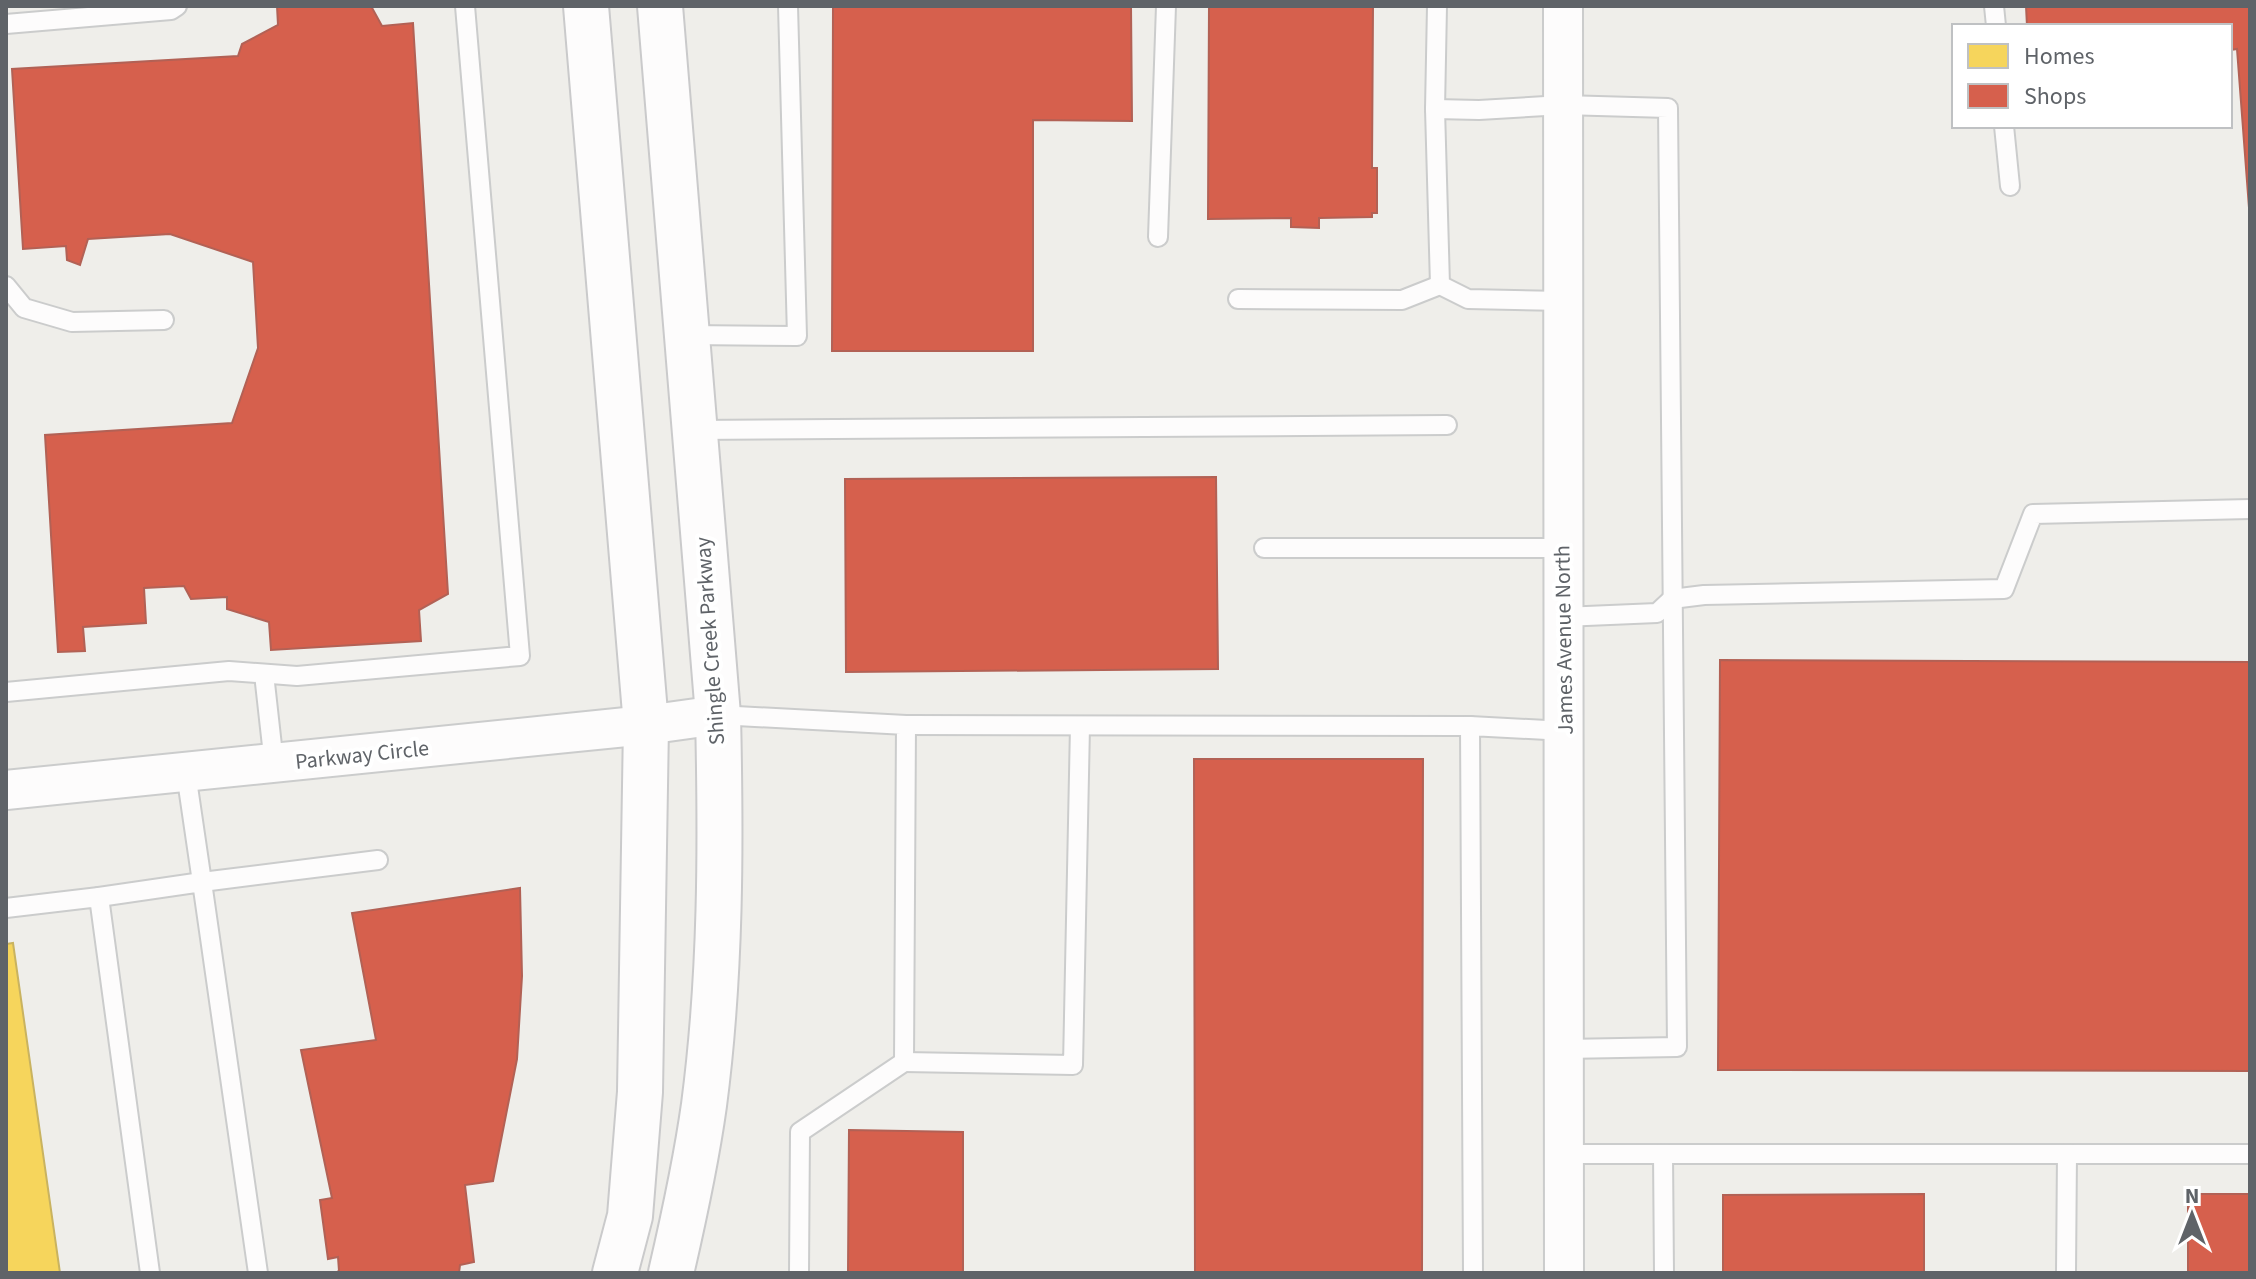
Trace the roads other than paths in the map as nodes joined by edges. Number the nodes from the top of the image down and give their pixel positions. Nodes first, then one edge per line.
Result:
1 (177, 6) edge
2 (465, 6) edge
3 (586, 6) edge
4 (660, 6) edge
5 (788, 6) edge
6 (1166, 6) edge
7 (1437, 6) edge
8 (1563, 6) edge
9 (6, 24) edge
10 (1563, 105) junction
11 (1435, 109) junction
12 (2004, 128) edge
13 (2010, 186) dead end
14 (1158, 237) dead end
15 (1440, 285) junction
16 (6, 286) edge
17 (1238, 299) dead end
18 (1563, 301) junction
19 (164, 320) dead end
20 (687, 335) junction
21 (1447, 425) dead end
22 (693, 430) junction
23 (2250, 509) edge
24 (1264, 548) dead end
25 (1563, 548) junction
26 (1672, 599) junction
27 (1563, 617) junction
28 (264, 674) junction
29 (6, 692) edge
30 (718, 715) junction
31 (646, 725) junction
32 (906, 725) junction
33 (1080, 726) junction
34 (1470, 726) junction
35 (1565, 731) junction
36 (274, 764) junction
37 (186, 773) junction
38 (6, 790) edge
39 (378, 860) dead end
40 (202, 882) junction
41 (99, 897) junction
42 (6, 908) edge
43 (1564, 1049) junction
44 (904, 1062) junction
45 (1564, 1154) junction
46 (1663, 1154) junction
47 (2067, 1154) junction
48 (2250, 1154) edge
49 (150, 1273) edge
50 (258, 1273) edge
51 (615, 1273) edge
52 (671, 1273) edge
53 (799, 1273) edge
54 (1473, 1273) edge
55 (1564, 1273) edge
56 (1664, 1273) edge
57 (2066, 1273) edge

1 - 9 lane
2 - 28 lane
3 - 31 street
4 - 20 street, Shingle Creek Parkway
5 - 20 lane
6 - 14 lane
7 - 11 lane
8 - 10 street, James Avenue North
10 - 11 lane
10 - 18 street, James Avenue North
10 - 26 lane
11 - 15 lane
12 - 13 lane
15 - 17 lane
15 - 18 lane
16 - 19 lane
18 - 25 street, James Avenue North
20 - 22 street, Shingle Creek Parkway
21 - 22 lane
22 - 30 street, Shingle Creek Parkway
23 - 26 lane
24 - 25 lane
25 - 27 street, James Avenue North
26 - 27 lane
26 - 43 lane
27 - 35 street, James Avenue North
28 - 29 lane
28 - 36 lane
30 - 31 street, Parkway Circle
30 - 32 lane
30 - 52 street, Shingle Creek Parkway
31 - 36 street, Parkway Circle
31 - 51 street
32 - 33 lane
32 - 44 lane
33 - 34 lane
33 - 44 lane
34 - 35 lane
34 - 54 lane
35 - 43 street, James Avenue North
36 - 37 street, Parkway Circle
37 - 38 street, Parkway Circle
37 - 40 lane
39 - 40 lane
40 - 41 lane
40 - 50 lane
41 - 42 lane
41 - 49 lane
43 - 45 street, James Avenue North
44 - 53 lane
45 - 46 lane
45 - 55 street, James Avenue North
46 - 47 lane
46 - 56 lane
47 - 48 lane
47 - 57 lane

